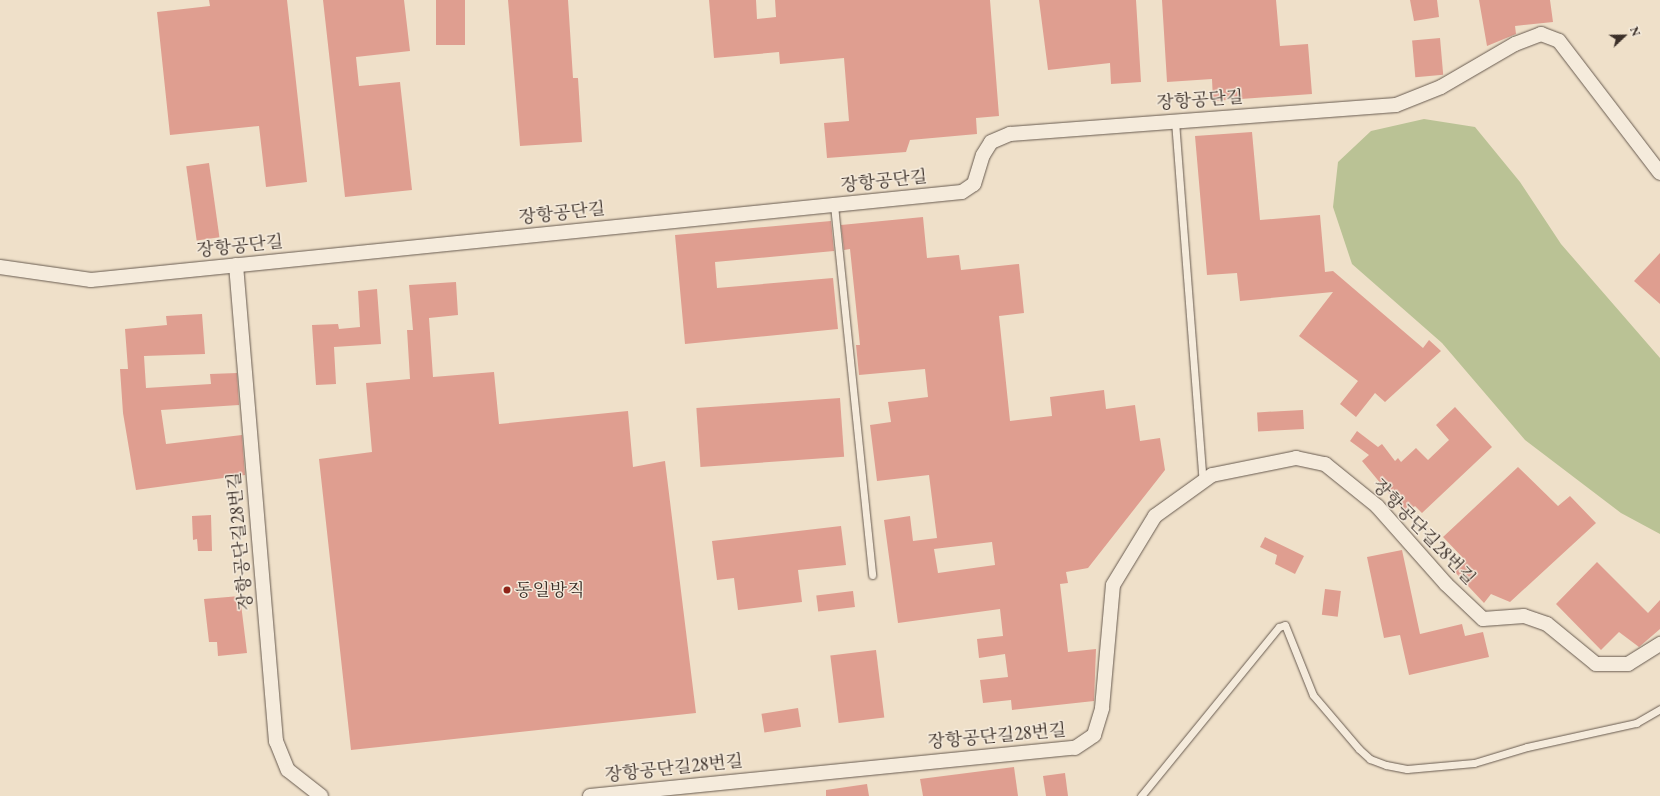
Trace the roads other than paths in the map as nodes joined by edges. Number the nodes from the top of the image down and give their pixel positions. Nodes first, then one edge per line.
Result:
1 (1175, 121) junction
2 (1660, 173) edge
3 (834, 205) junction
4 (236, 265) junction
5 (0, 267) edge
6 (1203, 481) junction
7 (872, 575) dead end
8 (1660, 644) edge
9 (1660, 709) edge
10 (320, 796) edge
11 (590, 796) edge
12 (1141, 796) edge

1 - 2 street, 장항공단길
1 - 3 street, 장항공단길
1 - 6 lane
3 - 4 street, 장항공단길
3 - 7 lane
4 - 5 street, 장항공단길
4 - 10 street, 장항공단길28번길
6 - 8 street, 장항공단길28번길
6 - 11 street, 장항공단길28번길
9 - 12 lane

